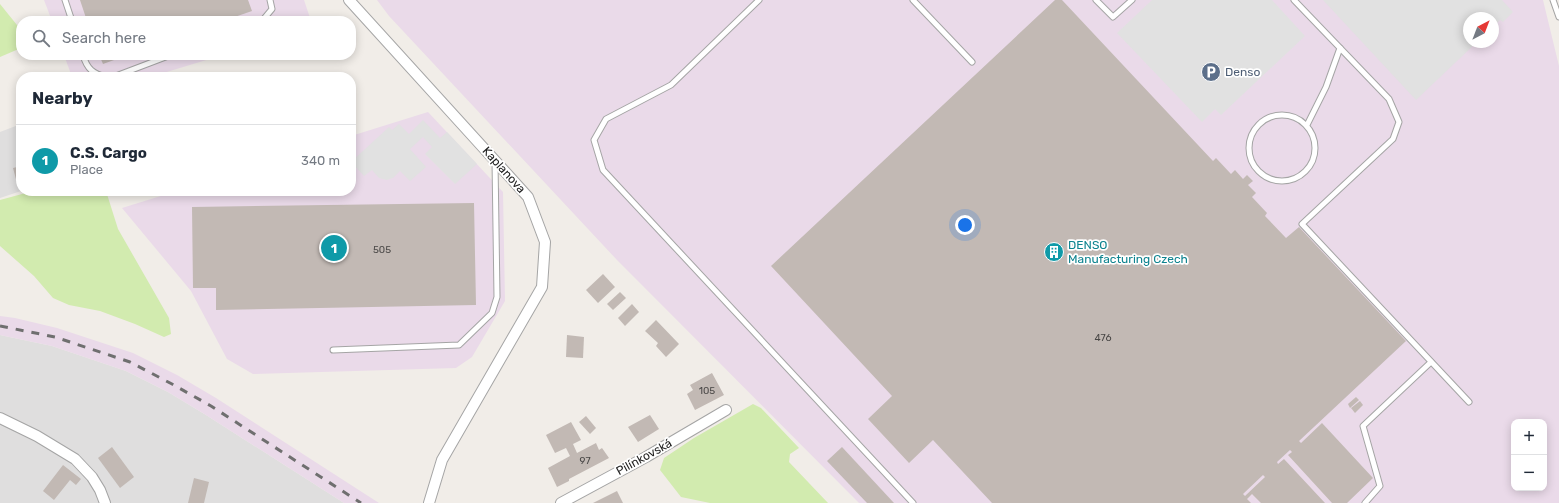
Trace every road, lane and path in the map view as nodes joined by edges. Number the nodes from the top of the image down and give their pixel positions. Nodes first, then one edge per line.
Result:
1 (65, 0) edge
2 (270, 0) edge
3 (350, 0) edge
4 (759, 0) edge
5 (914, 0) edge
6 (1096, 0) edge
7 (1132, 0) edge
8 (1294, 0) edge
9 (1553, 0) edge
10 (70, 16) edge
11 (266, 16) edge
12 (1559, 17) edge
13 (1340, 48) junction
14 (84, 60) edge
15 (158, 60) edge
16 (972, 62) dead end
17 (94, 72) edge
18 (126, 72) edge
19 (1307, 125) junction
20 (495, 160) junction
21 (333, 350) dead end
22 (1431, 362) junction
23 (1469, 402) dead end
24 (726, 410) dead end
25 (0, 418) edge
26 (105, 503) edge
27 (429, 503) edge
28 (561, 503) edge
29 (913, 503) edge
30 (1365, 503) edge

1 - 10 lane
2 - 11 lane
3 - 20 street, Kaplanova
4 - 29 lane
5 - 16 lane
6 - 7 lane
8 - 13 lane
9 - 12 lane
13 - 19 lane
13 - 22 lane
14 - 17 lane
15 - 18 lane
19 - 19 lane
20 - 21 lane
20 - 27 street, Kaplanova
22 - 23 lane
22 - 30 lane
24 - 28 street, Pilínkovská
25 - 26 street

